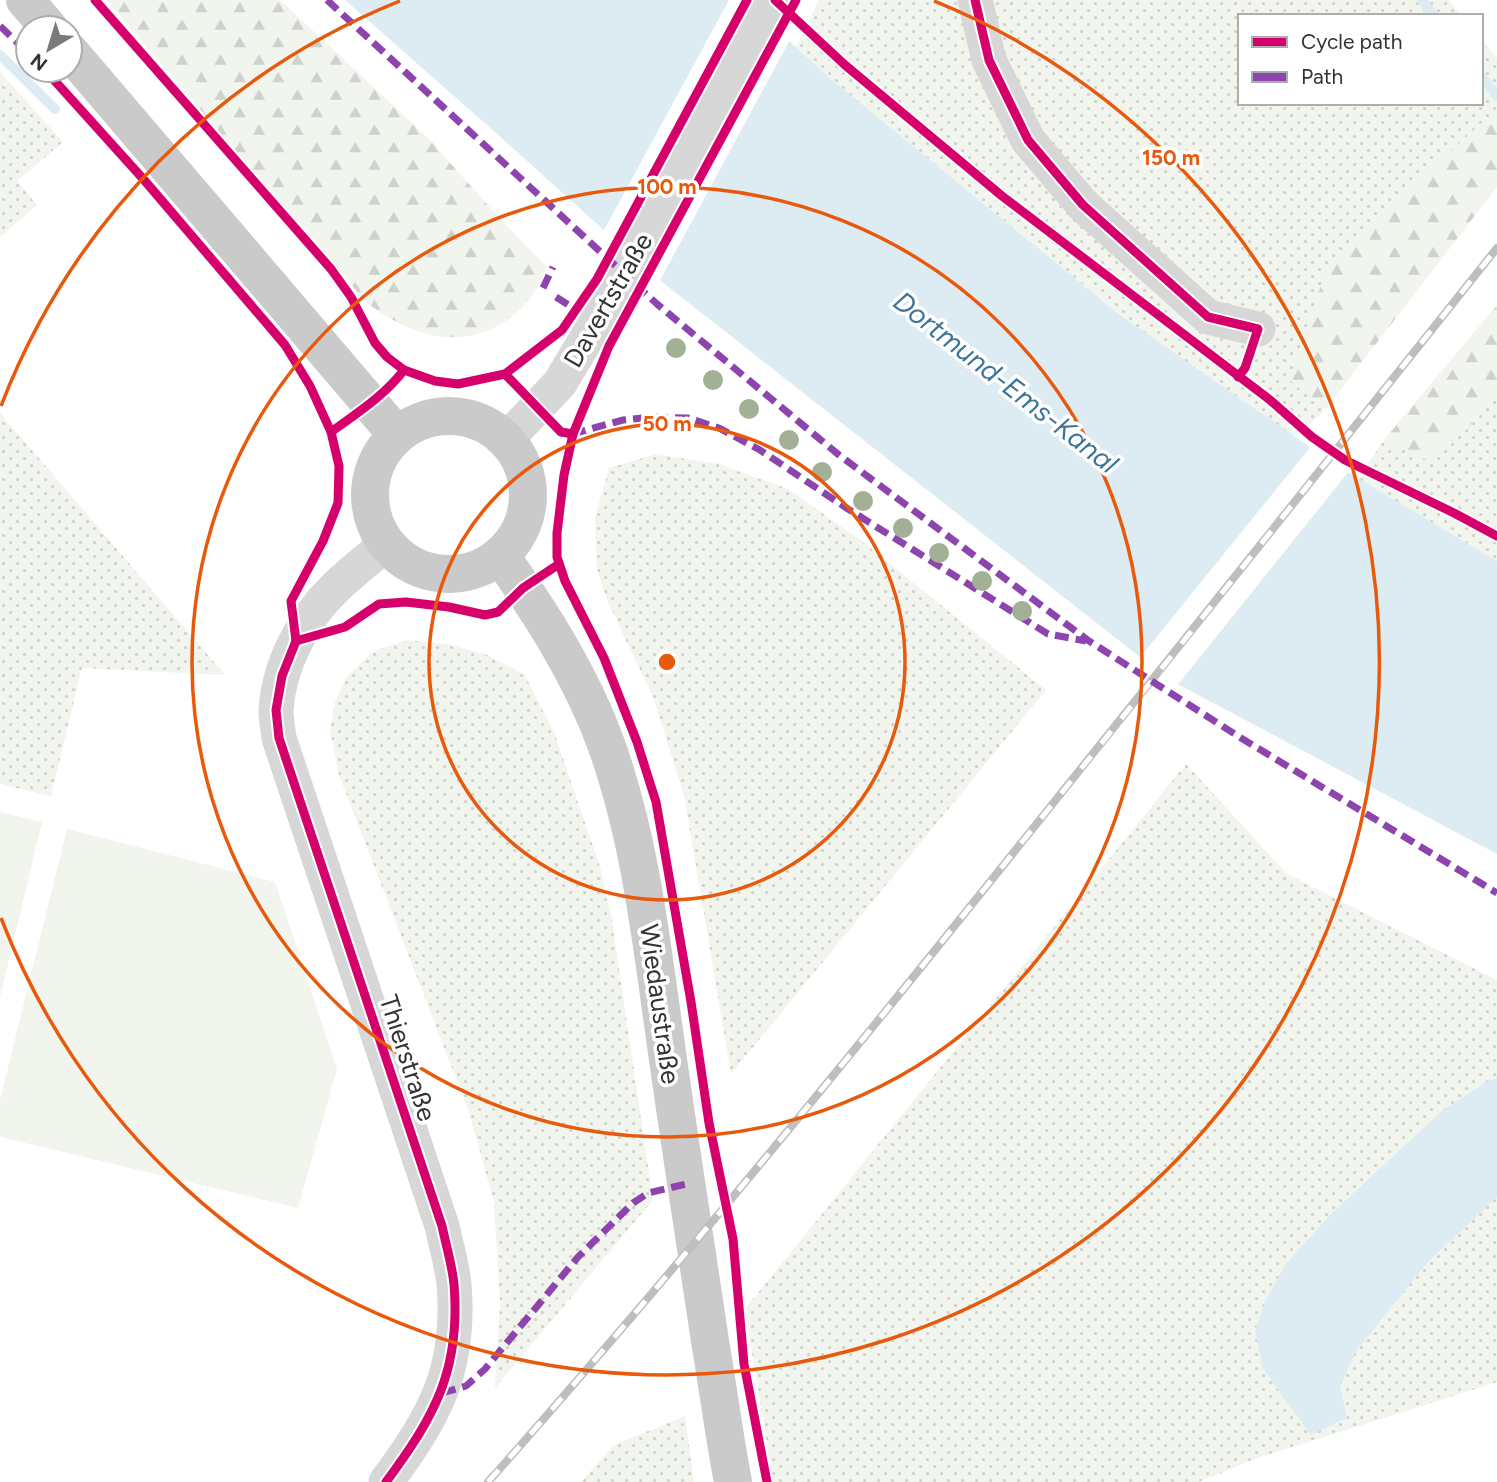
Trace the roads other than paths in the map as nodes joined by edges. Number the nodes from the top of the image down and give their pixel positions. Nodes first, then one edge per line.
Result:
1 (25, 0) edge
2 (772, 0) edge
3 (975, 0) edge
4 (37, 14) edge
5 (84, 68) edge
6 (1258, 329) dead end
7 (397, 435) junction
8 (507, 439) junction
9 (387, 543) junction
10 (500, 555) junction
11 (386, 1482) edge
12 (733, 1482) edge

1 - 4 main road
2 - 8 street, Davertstraße
3 - 6 street
5 - 7 main road
7 - 8 main road
7 - 9 main road
8 - 10 main road
9 - 10 main road
9 - 11 street, Thierstraße
10 - 12 main road, Wiedaustraße

